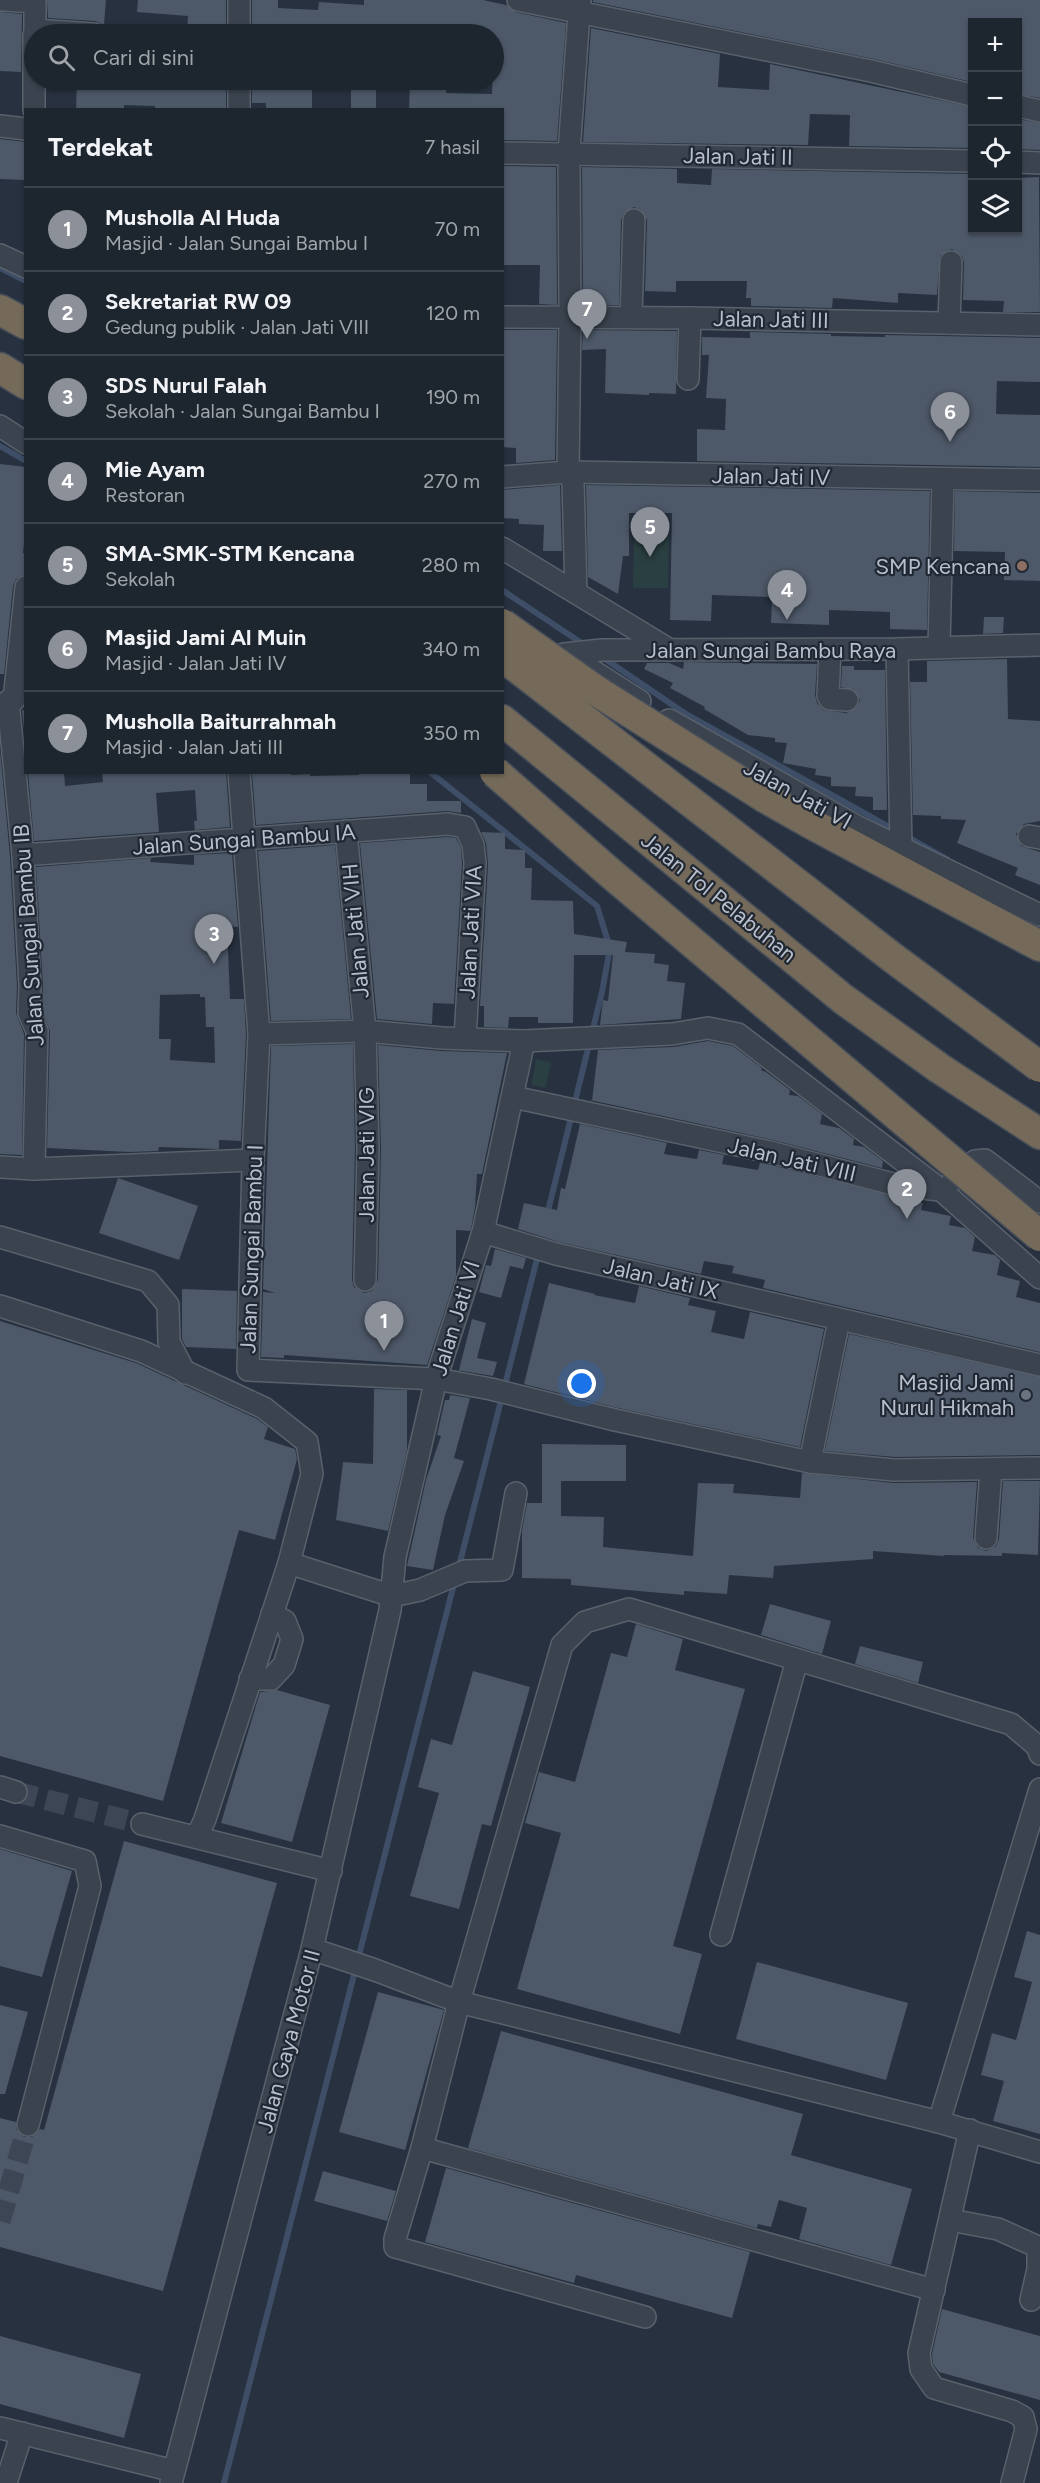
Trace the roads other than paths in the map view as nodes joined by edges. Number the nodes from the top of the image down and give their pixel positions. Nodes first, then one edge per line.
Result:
1 (3, 0) edge
2 (239, 0) edge
3 (518, 0) edge
4 (35, 1) edge
5 (580, 7) edge
6 (34, 24) edge
7 (239, 24) edge
8 (34, 90) edge
9 (239, 90) edge
10 (968, 94) edge
11 (1022, 107) edge
12 (34, 108) edge
13 (239, 108) edge
14 (1040, 111) edge
15 (0, 126) edge
16 (24, 129) edge
17 (569, 152) junction
18 (504, 153) edge
19 (968, 161) edge
20 (1022, 162) edge
21 (1040, 163) edge
22 (634, 220) dead end
23 (0, 255) edge
24 (951, 262) dead end
25 (24, 266) edge
26 (0, 310) edge
27 (504, 317) edge
28 (570, 317) junction
29 (631, 317) junction
30 (690, 318) junction
31 (24, 323) edge
32 (949, 323) junction
33 (1040, 325) edge
34 (0, 368) edge
35 (688, 379) dead end
36 (24, 383) edge
37 (0, 426) edge
38 (24, 442) edge
39 (568, 472) junction
40 (504, 477) edge
41 (943, 479) junction
42 (1040, 480) edge
43 (504, 549) edge
44 (576, 591) junction
45 (24, 603) edge
46 (504, 625) edge
47 (1040, 645) edge
48 (939, 647) junction
49 (897, 649) junction
50 (670, 650) junction
51 (830, 650) junction
52 (582, 652) junction
53 (504, 657) edge
54 (504, 659) edge
55 (12, 700) edge
56 (847, 700) dead end
57 (504, 722) edge
58 (239, 774) edge
59 (497, 774) edge
60 (465, 827) joint
61 (346, 831) junction
62 (243, 839) junction
63 (901, 839) junction
64 (23, 855) junction
65 (1040, 915) edge
66 (1040, 946) edge
67 (365, 1031) junction
68 (259, 1034) junction
69 (465, 1039) junction
70 (524, 1041) junction
71 (1040, 1067) edge
72 (939, 1068) junction
73 (513, 1097) junction
74 (1040, 1134) edge
75 (1040, 1155) edge
76 (253, 1160) junction
77 (0, 1167) edge
78 (34, 1169) junction
79 (941, 1190) junction
80 (1040, 1202) edge
81 (483, 1232) junction
82 (1040, 1236) edge
83 (0, 1237) edge
84 (1040, 1278) edge
85 (365, 1280) dead end
86 (0, 1306) edge
87 (839, 1320) junction
88 (1040, 1365) edge
89 (185, 1373) junction
90 (436, 1379) junction
91 (810, 1462) junction
92 (1040, 1468) edge
93 (991, 1469) junction
94 (516, 1493) dead end
95 (986, 1538) dead end
96 (289, 1563) junction
97 (392, 1596) junction
98 (797, 1660) junction
99 (1040, 1754) edge
100 (1040, 1789) edge
101 (142, 1824) tunnel mouth
102 (0, 1836) edge
103 (197, 1837) junction
104 (331, 1871) junction
105 (721, 1935) dead end
106 (312, 1949) junction
107 (459, 2002) junction
108 (939, 2122) junction
109 (28, 2125) tunnel mouth
110 (970, 2130) junction
111 (422, 2148) junction
112 (1040, 2152) edge
113 (950, 2220) junction
114 (934, 2290) junction
115 (1031, 2300) dead end
116 (645, 2317) dead end
117 (0, 2428) edge
118 (22, 2433) junction
119 (172, 2477) edge
120 (6, 2483) edge
121 (1012, 2483) edge

1 - 4 street
2 - 7 street
3 - 5 street
4 - 6 street
5 - 10 street
5 - 17 street
8 - 12 street
9 - 13 street
11 - 14 street
15 - 16 street
17 - 18 street, Jalan Jati II
17 - 19 street, Jalan Jati II
17 - 28 street
20 - 21 street
22 - 29 street
23 - 25 street
24 - 32 street
26 - 31 highway
27 - 28 street, Jalan Jati III
28 - 29 street, Jalan Jati III
28 - 39 street
29 - 30 street, Jalan Jati III
30 - 32 street, Jalan Jati III
30 - 35 street
32 - 33 street, Jalan Jati III
34 - 36 highway
37 - 38 street
39 - 40 street, Jalan Jati IV
39 - 41 street, Jalan Jati IV
39 - 44 street
41 - 42 street, Jalan Jati IV
41 - 48 street
43 - 44 street
44 - 50 street
45 - 55 street, Jalan Sungai Bambu IB
46 - 66 highway, bridge
47 - 48 street, Jalan Sungai Bambu Raya
48 - 49 street, Jalan Sungai Bambu Raya
49 - 51 street, Jalan Sungai Bambu Raya
49 - 63 street
50 - 51 street, Jalan Sungai Bambu Raya
50 - 52 street, Jalan Sungai Bambu Raya
51 - 56 street
52 - 53 street, Jalan Sungai Bambu Raya
52 - 63 street, Jalan Jati VI
54 - 71 highway, bridge
55 - 64 street, Jalan Sungai Bambu IB
57 - 72 highway, Jalan Tol Pelabuhan
58 - 62 street, Jalan Sungai Bambu I
59 - 82 highway, bridge
60 - 61 street, Jalan Sungai Bambu IA
60 - 69 street, Jalan Jati VIA
61 - 62 street, Jalan Sungai Bambu IA
61 - 67 street, Jalan Jati VIH
62 - 64 street, Jalan Sungai Bambu IA
62 - 68 street, Jalan Sungai Bambu I
63 - 65 street, Jalan Jati VI
64 - 78 street, Jalan Sungai Bambu IB
67 - 68 street
67 - 69 street
67 - 85 street, Jalan Jati VIG
68 - 76 street, Jalan Sungai Bambu I
69 - 70 street
70 - 73 street, Jalan Jati VI
70 - 79 street
72 - 74 highway
72 - 75 highway
73 - 79 street, Jalan Jati VIII
73 - 81 street, Jalan Jati VI
76 - 78 street
76 - 90 street, Jalan Sungai Bambu I
77 - 78 street
79 - 80 street
79 - 84 street
81 - 87 street, Jalan Jati IX
81 - 90 street, Jalan Jati VI
83 - 89 street
86 - 89 street
87 - 88 street, Jalan Jati IX
87 - 91 street
89 - 96 street
90 - 91 street, Jalan Sungai Bambu I
90 - 97 street, Jalan Jati VI
91 - 93 street, Jalan Sungai Bambu I
92 - 93 street, Jalan Sungai Bambu I
93 - 95 street
94 - 97 street
96 - 97 street
96 - 103 street
97 - 104 street, Jalan Gaya Motor II
98 - 99 street
98 - 105 street
98 - 107 street
100 - 108 street
101 - 103 street
102 - 109 street
103 - 104 street
104 - 106 street, Jalan Gaya Motor II
106 - 107 street
106 - 119 street, Jalan Gaya Motor II
107 - 108 street
107 - 111 street
108 - 110 street
110 - 112 street
110 - 113 street
111 - 114 street
111 - 116 street
113 - 114 street
113 - 115 street
114 - 121 street
117 - 118 street
118 - 119 street
118 - 120 street

